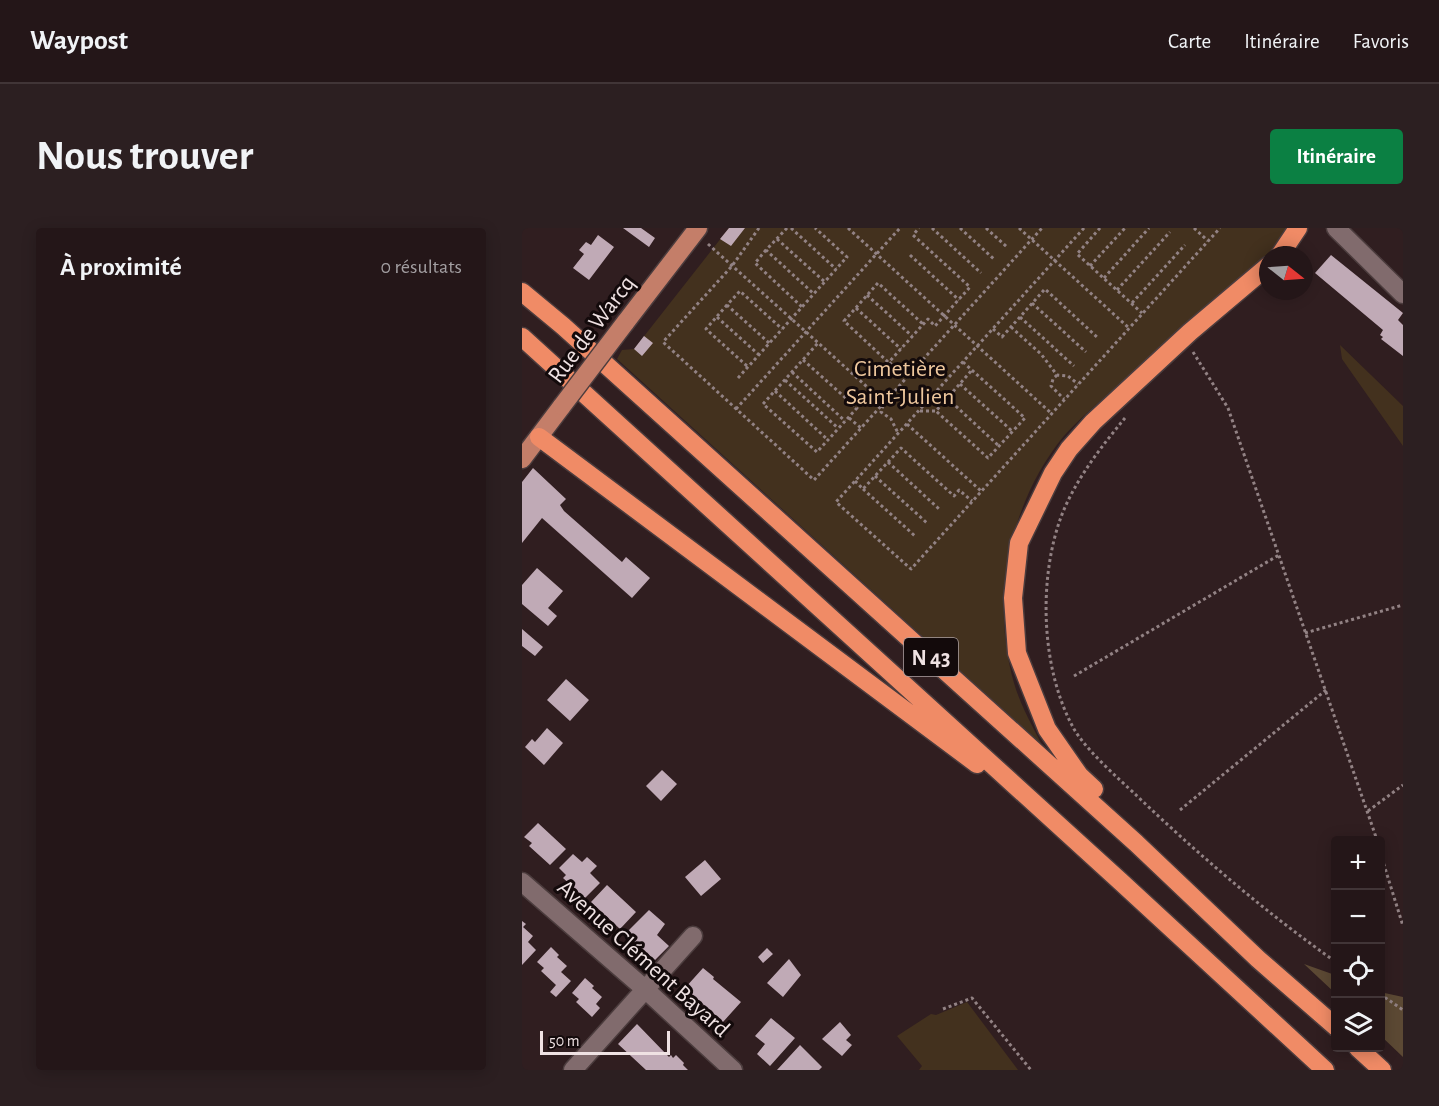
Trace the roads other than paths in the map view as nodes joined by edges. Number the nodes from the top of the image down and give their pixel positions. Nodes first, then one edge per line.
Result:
1 (1298, 228) edge
2 (1336, 228) edge
3 (696, 231) edge
4 (1286, 246) edge
5 (1259, 274) edge
6 (522, 292) edge
7 (1403, 294) edge
8 (522, 337) edge
9 (538, 437) junction
10 (522, 459) edge
11 (1120, 881) junction
12 (522, 882) edge
13 (693, 936) dead end
14 (646, 990) junction
15 (1331, 1022) edge
16 (1331, 1022) edge
17 (1363, 1052) edge
18 (1380, 1068) edge
19 (573, 1070) edge
20 (733, 1070) edge
21 (1325, 1070) edge

1 - 4 highway
2 - 7 street
3 - 9 main road, Rue de Warcq, bridge
5 - 15 highway
6 - 16 highway, N 43
8 - 11 highway, N 43
9 - 10 main road, Rue de Warcq
9 - 11 highway
11 - 21 highway, N 43
12 - 14 street, Avenue Clément Bayard
13 - 14 street
14 - 19 street
14 - 20 street, Avenue Clément Bayard
17 - 18 highway

